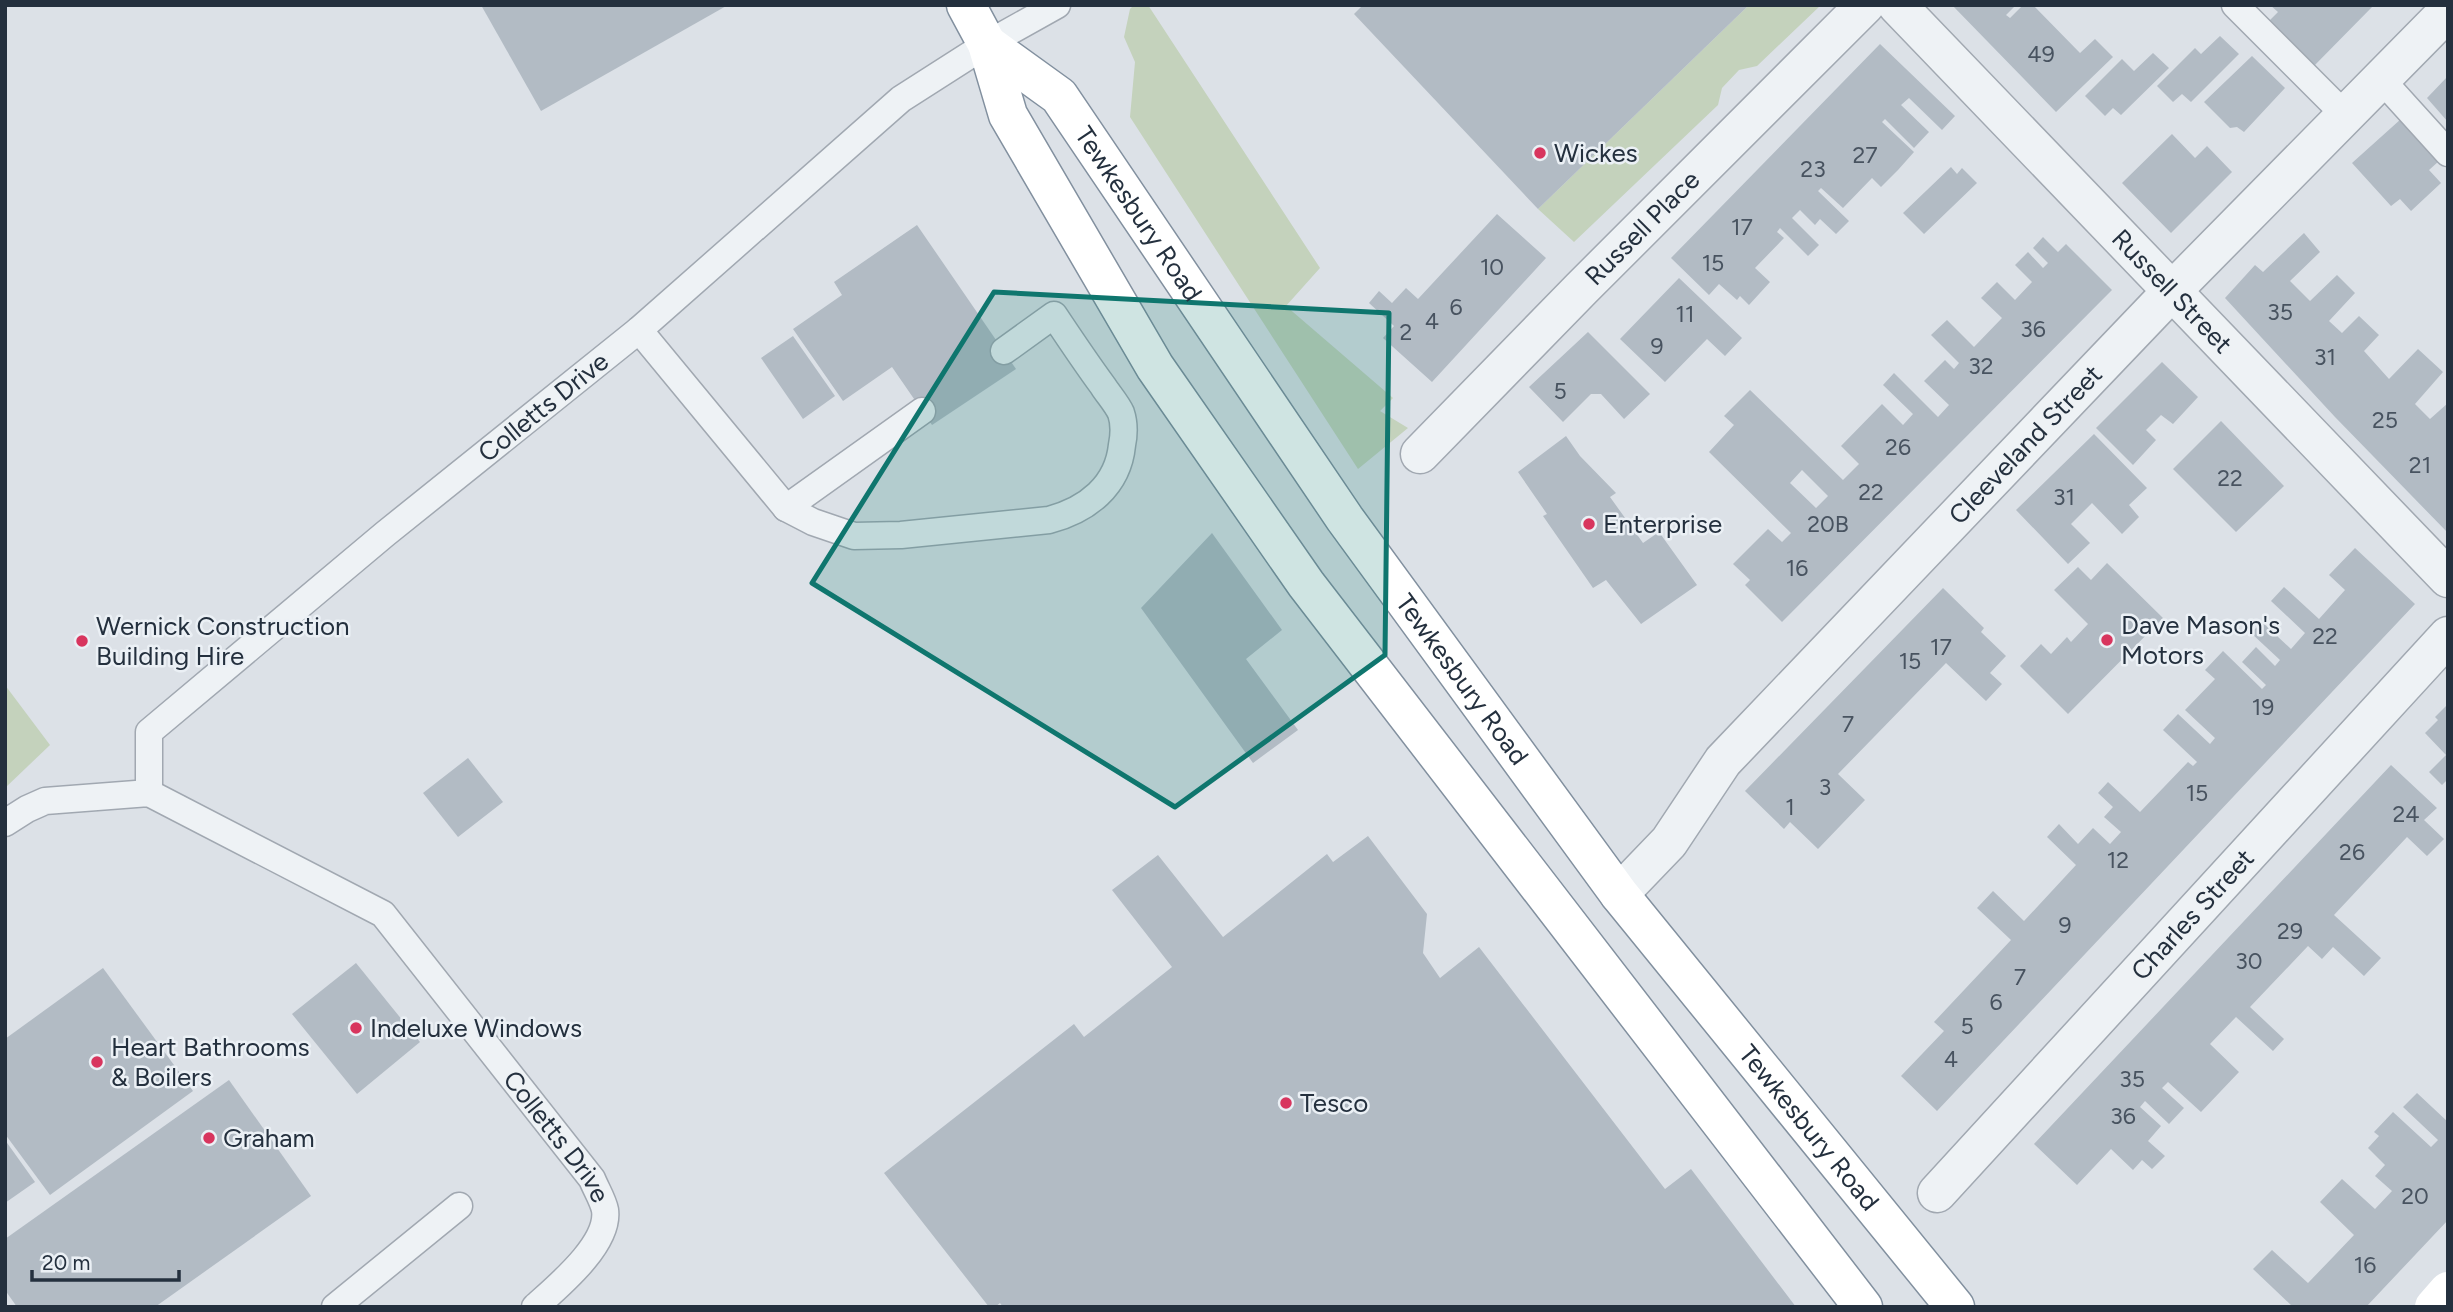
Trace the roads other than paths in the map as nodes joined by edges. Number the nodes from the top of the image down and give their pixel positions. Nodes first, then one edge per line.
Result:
1 (966, 5) edge
2 (1057, 5) edge
3 (1866, 5) edge
4 (1897, 5) edge
5 (2235, 5) edge
6 (2448, 11) edge
7 (987, 44) junction
8 (2380, 78) junction
9 (2345, 115) junction
10 (2448, 153) edge
11 (2172, 291) junction
12 (639, 330) junction
13 (1004, 351) dead end
14 (922, 411) dead end
15 (1420, 454) dead end
16 (786, 508) junction
17 (2448, 578) edge
18 (2448, 636) edge
19 (149, 793) junction
20 (5, 823) edge
21 (1619, 894) junction
22 (1937, 1193) dead end
23 (459, 1206) dead end
24 (2448, 1291) edge
25 (335, 1307) edge
26 (535, 1307) edge
27 (1863, 1307) edge
28 (1955, 1307) edge
29 (2434, 1307) edge

1 - 7 main road, Tewkesbury Road
2 - 7 lane, Colletts Drive
3 - 15 street, Russell Place
4 - 11 street, Russell Street
5 - 9 lane
6 - 8 street, Cleeveland Street
7 - 12 lane, Colletts Drive
7 - 21 main road, Tewkesbury Road
7 - 27 main road, Tewkesbury Road
8 - 9 street, Cleeveland Street
8 - 10 lane
9 - 11 street, Cleeveland Street
11 - 17 street, Russell Street
11 - 21 street, Cleeveland Street
12 - 16 lane
12 - 19 lane, Colletts Drive
13 - 16 lane
14 - 16 lane
18 - 22 street, Charles Street
19 - 20 lane
19 - 26 lane, Colletts Drive
21 - 28 main road, Tewkesbury Road
23 - 25 lane
24 - 29 main road

